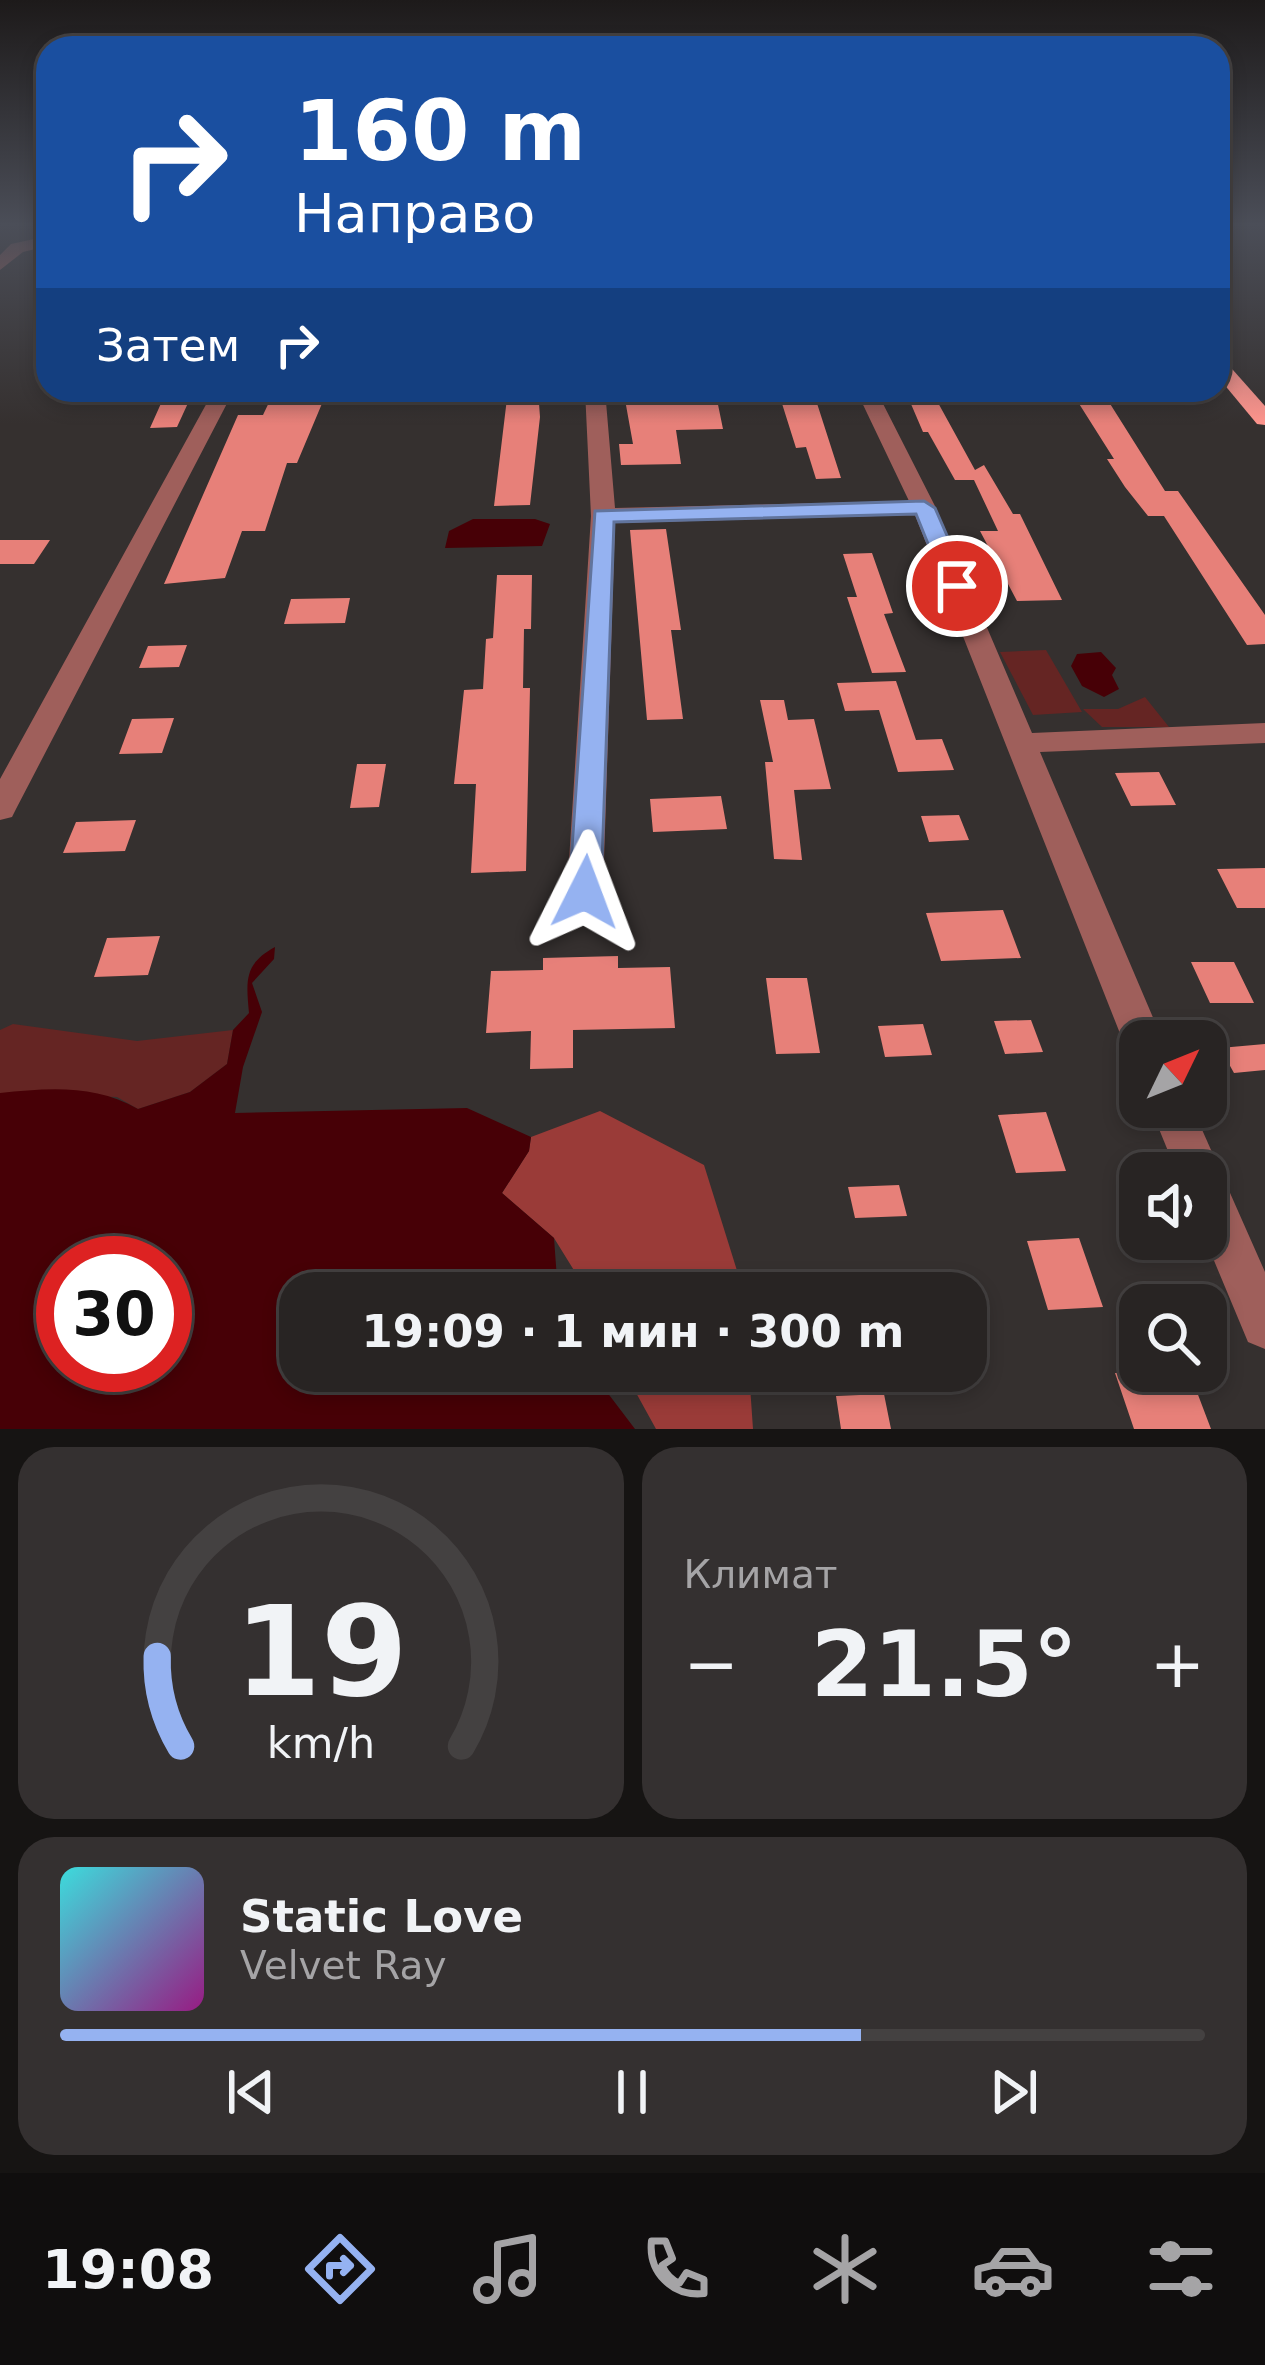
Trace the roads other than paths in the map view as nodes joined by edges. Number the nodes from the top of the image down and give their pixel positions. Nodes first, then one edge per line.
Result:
1 (1230, 355) edge
2 (1230, 379) edge
3 (1265, 394) edge
4 (218, 402) edge
5 (596, 402) edge
6 (872, 402) edge
7 (1265, 419) edge
8 (924, 508) junction
9 (603, 516) junction
10 (1265, 733) edge
11 (1022, 742) junction
12 (0, 809) edge
13 (585, 892) dead end
14 (1133, 1020) edge
15 (1227, 1238) edge
16 (1265, 1326) edge

1 - 3 main road
2 - 7 main road
4 - 12 street
5 - 9 street
6 - 8 street
8 - 9 street
8 - 11 street
9 - 13 street
10 - 11 street
11 - 14 street
15 - 16 street

